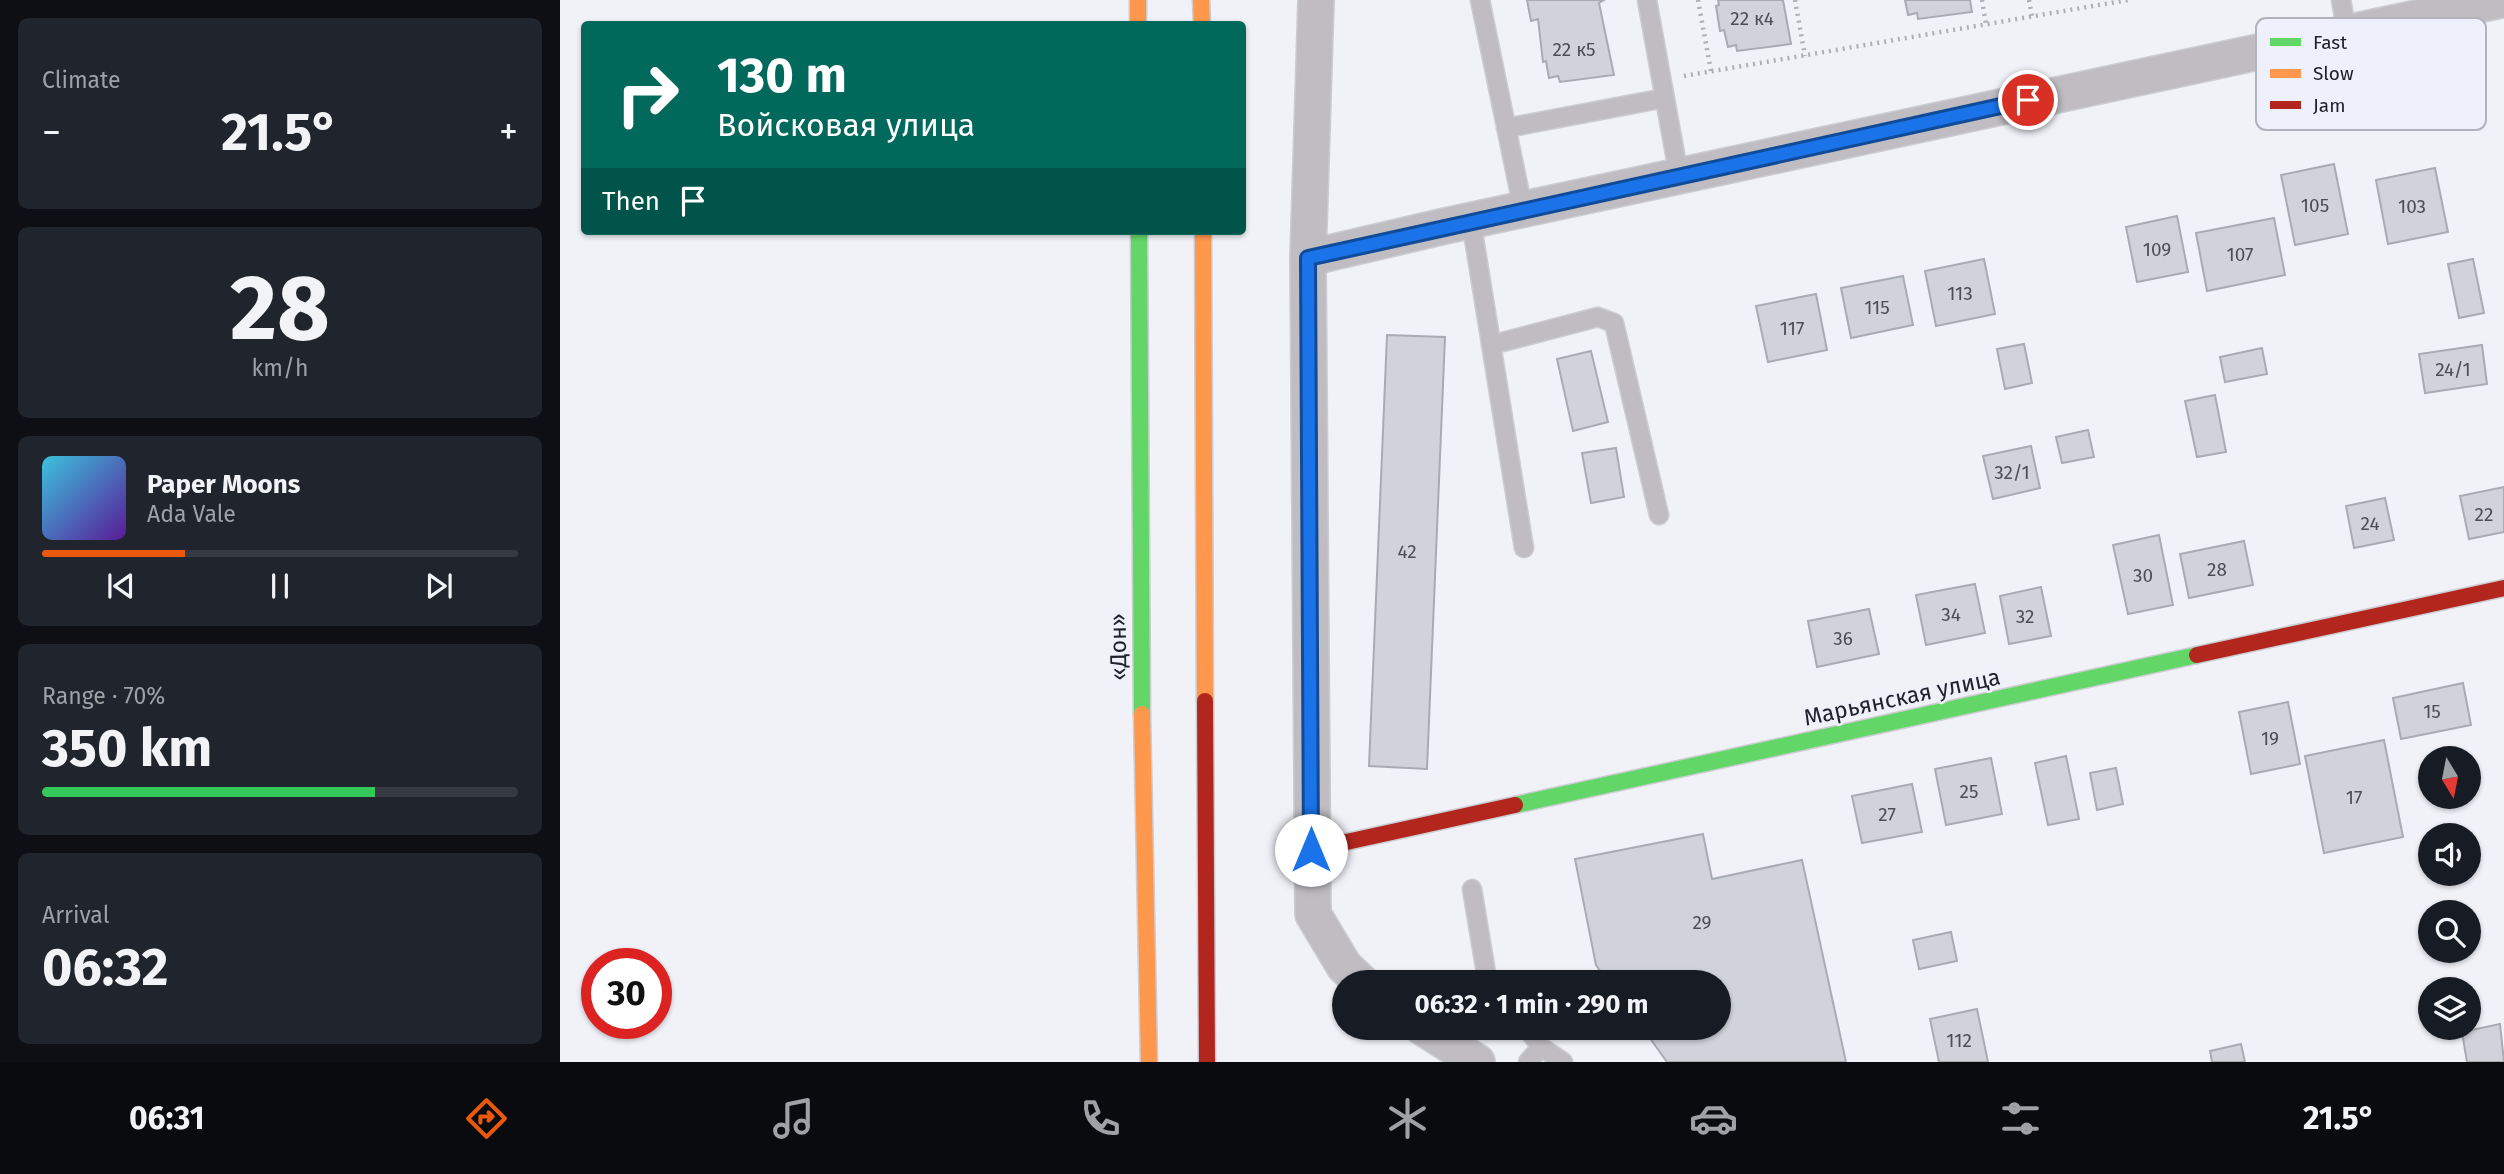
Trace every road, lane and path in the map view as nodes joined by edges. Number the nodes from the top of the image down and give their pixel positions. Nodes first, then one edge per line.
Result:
1 (1138, 0) edge
2 (1201, 0) edge
3 (1316, 0) edge
4 (1480, 0) edge
5 (1647, 0) edge
6 (1698, 0) edge
7 (1794, 0) edge
8 (1982, 0) edge
9 (2029, 0) edge
10 (2129, 0) edge
11 (2501, 0) edge
12 (2032, 16) junction
13 (2344, 17) edge
14 (1138, 21) edge
15 (1202, 21) edge
16 (1986, 24) junction
17 (2256, 38) edge
18 (1805, 56) junction
19 (1711, 72) junction
20 (1664, 89) junction
21 (1506, 128) junction
22 (1679, 176) junction
23 (1523, 209) junction
24 (1471, 220) junction
25 (1139, 235) edge
26 (1203, 235) edge
27 (1308, 258) junction
28 (1491, 345) junction
29 (1659, 515) dead end
30 (1524, 548) dead end
31 (2504, 588) edge
32 (1311, 850) junction
33 (1472, 889) dead end
34 (1348, 970) edge
35 (1486, 970) edge
36 (1442, 1040) edge
37 (1536, 1040) edge
38 (1541, 1047) junction
39 (1149, 1062) edge
40 (1207, 1062) edge
41 (1477, 1062) edge
42 (1528, 1062) edge
43 (1563, 1062) edge

1 - 14 main road
2 - 15 main road
3 - 27 street
4 - 21 lane
5 - 20 lane
6 - 19 path
7 - 18 path
8 - 16 path
9 - 12 path
10 - 12 path
11 - 13 street
12 - 16 path
16 - 18 path
17 - 22 street
18 - 19 path
19 - 20 path
20 - 21 lane
20 - 22 lane
21 - 23 lane
22 - 23 street
23 - 24 street
24 - 27 street
24 - 28 lane
25 - 39 main road, «Дон»
26 - 40 main road
27 - 32 street
28 - 29 lane
28 - 30 lane
31 - 32 main road, Марьянская улица
32 - 34 street
33 - 35 lane
36 - 41 street
37 - 38 lane
38 - 42 lane
38 - 43 lane

